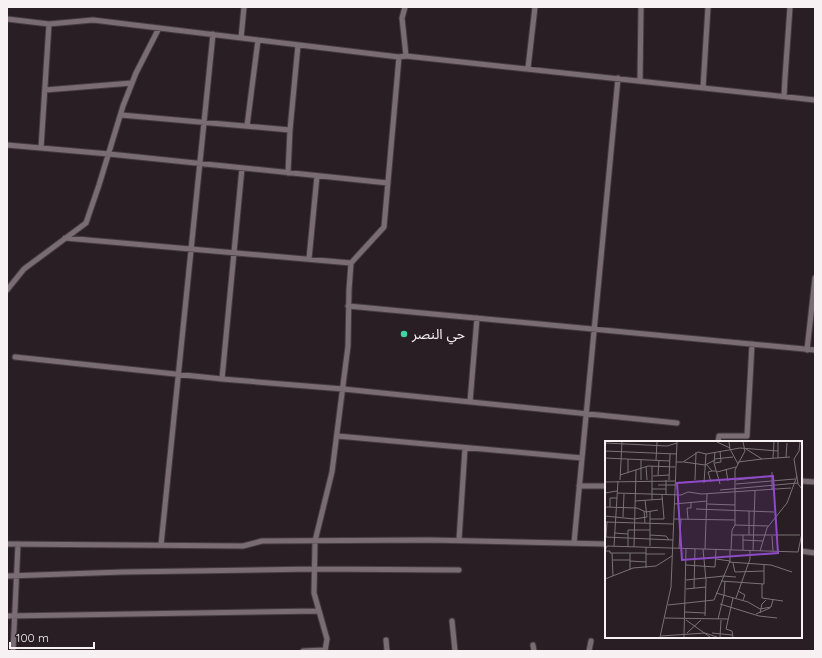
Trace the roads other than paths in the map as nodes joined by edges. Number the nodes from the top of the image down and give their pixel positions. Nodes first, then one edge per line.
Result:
1 (244, 7) edge
2 (405, 7) edge
3 (535, 7) edge
4 (641, 7) edge
5 (708, 7) edge
6 (790, 7) edge
7 (7, 19) edge
8 (49, 24) junction
9 (159, 28) junction
10 (213, 34) junction
11 (241, 38) junction
12 (258, 40) junction
13 (298, 45) junction
14 (406, 56) junction
15 (399, 57) junction
16 (528, 68) junction
17 (618, 78) junction
18 (640, 81) junction
19 (132, 83) junction
20 (703, 88) junction
21 (44, 90) junction
22 (784, 96) junction
23 (815, 100) edge
24 (121, 115) junction
25 (204, 122) junction
26 (247, 126) junction
27 (290, 130) junction
28 (7, 145) edge
29 (41, 148) junction
30 (109, 154) junction
31 (200, 164) junction
32 (242, 168) junction
33 (288, 173) junction
34 (316, 176) junction
35 (388, 183) junction
36 (65, 238) junction
37 (191, 249) junction
38 (234, 253) junction
39 (309, 259) junction
40 (351, 263) junction
41 (815, 278) edge
42 (7, 290) edge
43 (348, 306) junction
44 (477, 318) junction
45 (594, 329) junction
46 (752, 344) junction
47 (807, 350) junction
48 (815, 350) edge
49 (15, 357) dead end
50 (178, 374) junction
51 (222, 379) junction
52 (342, 389) junction
53 (470, 402) junction
54 (586, 414) junction
55 (677, 423) dead end
56 (336, 436) junction
57 (718, 441) edge
58 (465, 448) junction
59 (582, 458) junction
60 (802, 482) edge
61 (815, 482) edge
62 (579, 486) junction
63 (605, 486) edge
64 (459, 540) junction
65 (315, 541) junction
66 (574, 543) junction
67 (7, 544) edge
68 (18, 544) junction
69 (605, 544) edge
70 (161, 546) junction
71 (802, 551) edge
72 (815, 553) edge
73 (315, 569) junction
74 (460, 570) dead end
75 (7, 576) edge
76 (16, 576) junction
77 (319, 611) junction
78 (7, 616) edge
79 (14, 616) junction
80 (452, 622) dead end
81 (386, 640) dead end
82 (591, 641) dead end
83 (533, 645) dead end
84 (13, 651) edge
85 (303, 651) edge
86 (325, 651) edge
87 (387, 651) edge
88 (455, 651) edge
89 (534, 651) edge
90 (589, 651) edge

1 - 11 street
2 - 14 street
3 - 16 street
4 - 18 street
5 - 20 street
6 - 22 street
7 - 8 street
8 - 9 street
8 - 21 street
9 - 10 street
9 - 19 street
10 - 11 street
10 - 25 street
11 - 12 street
12 - 13 street
12 - 26 street
13 - 15 street
13 - 27 street
14 - 15 street
14 - 16 street
15 - 35 street
16 - 17 street
17 - 18 street
17 - 45 street
18 - 20 street
19 - 21 street
19 - 24 street
20 - 22 street
21 - 29 street
22 - 23 street
24 - 25 street
24 - 30 street
25 - 26 street
25 - 31 street
26 - 27 street
27 - 33 street
28 - 29 street
29 - 30 street
30 - 31 street
30 - 36 street
31 - 32 street
31 - 37 street
32 - 33 street
32 - 38 street
33 - 34 street
34 - 35 street
34 - 39 street
35 - 40 street
36 - 37 street
36 - 42 street
37 - 38 street
37 - 50 street
38 - 39 street
38 - 51 street
39 - 40 street
40 - 43 street
41 - 47 street
43 - 44 street
43 - 52 street
44 - 45 street
44 - 53 street
45 - 46 street
45 - 54 street
46 - 47 street
46 - 57 street
47 - 48 street
49 - 50 street
50 - 51 street
50 - 70 street
51 - 52 street
52 - 53 street
52 - 56 street
53 - 54 street
54 - 55 street
54 - 59 street
56 - 58 street
56 - 65 street
58 - 59 street
58 - 64 street
59 - 62 street
60 - 61 street
62 - 63 street
62 - 66 street
64 - 65 street
64 - 66 street
65 - 70 street
65 - 73 street
66 - 69 street
67 - 68 street
68 - 70 street
68 - 76 street
71 - 72 street
73 - 74 street
73 - 76 street
73 - 77 street
75 - 76 street
76 - 79 street
77 - 79 street
77 - 86 street
78 - 79 street
79 - 84 street
80 - 88 street
81 - 87 street
82 - 90 street
83 - 89 street
85 - 86 street

